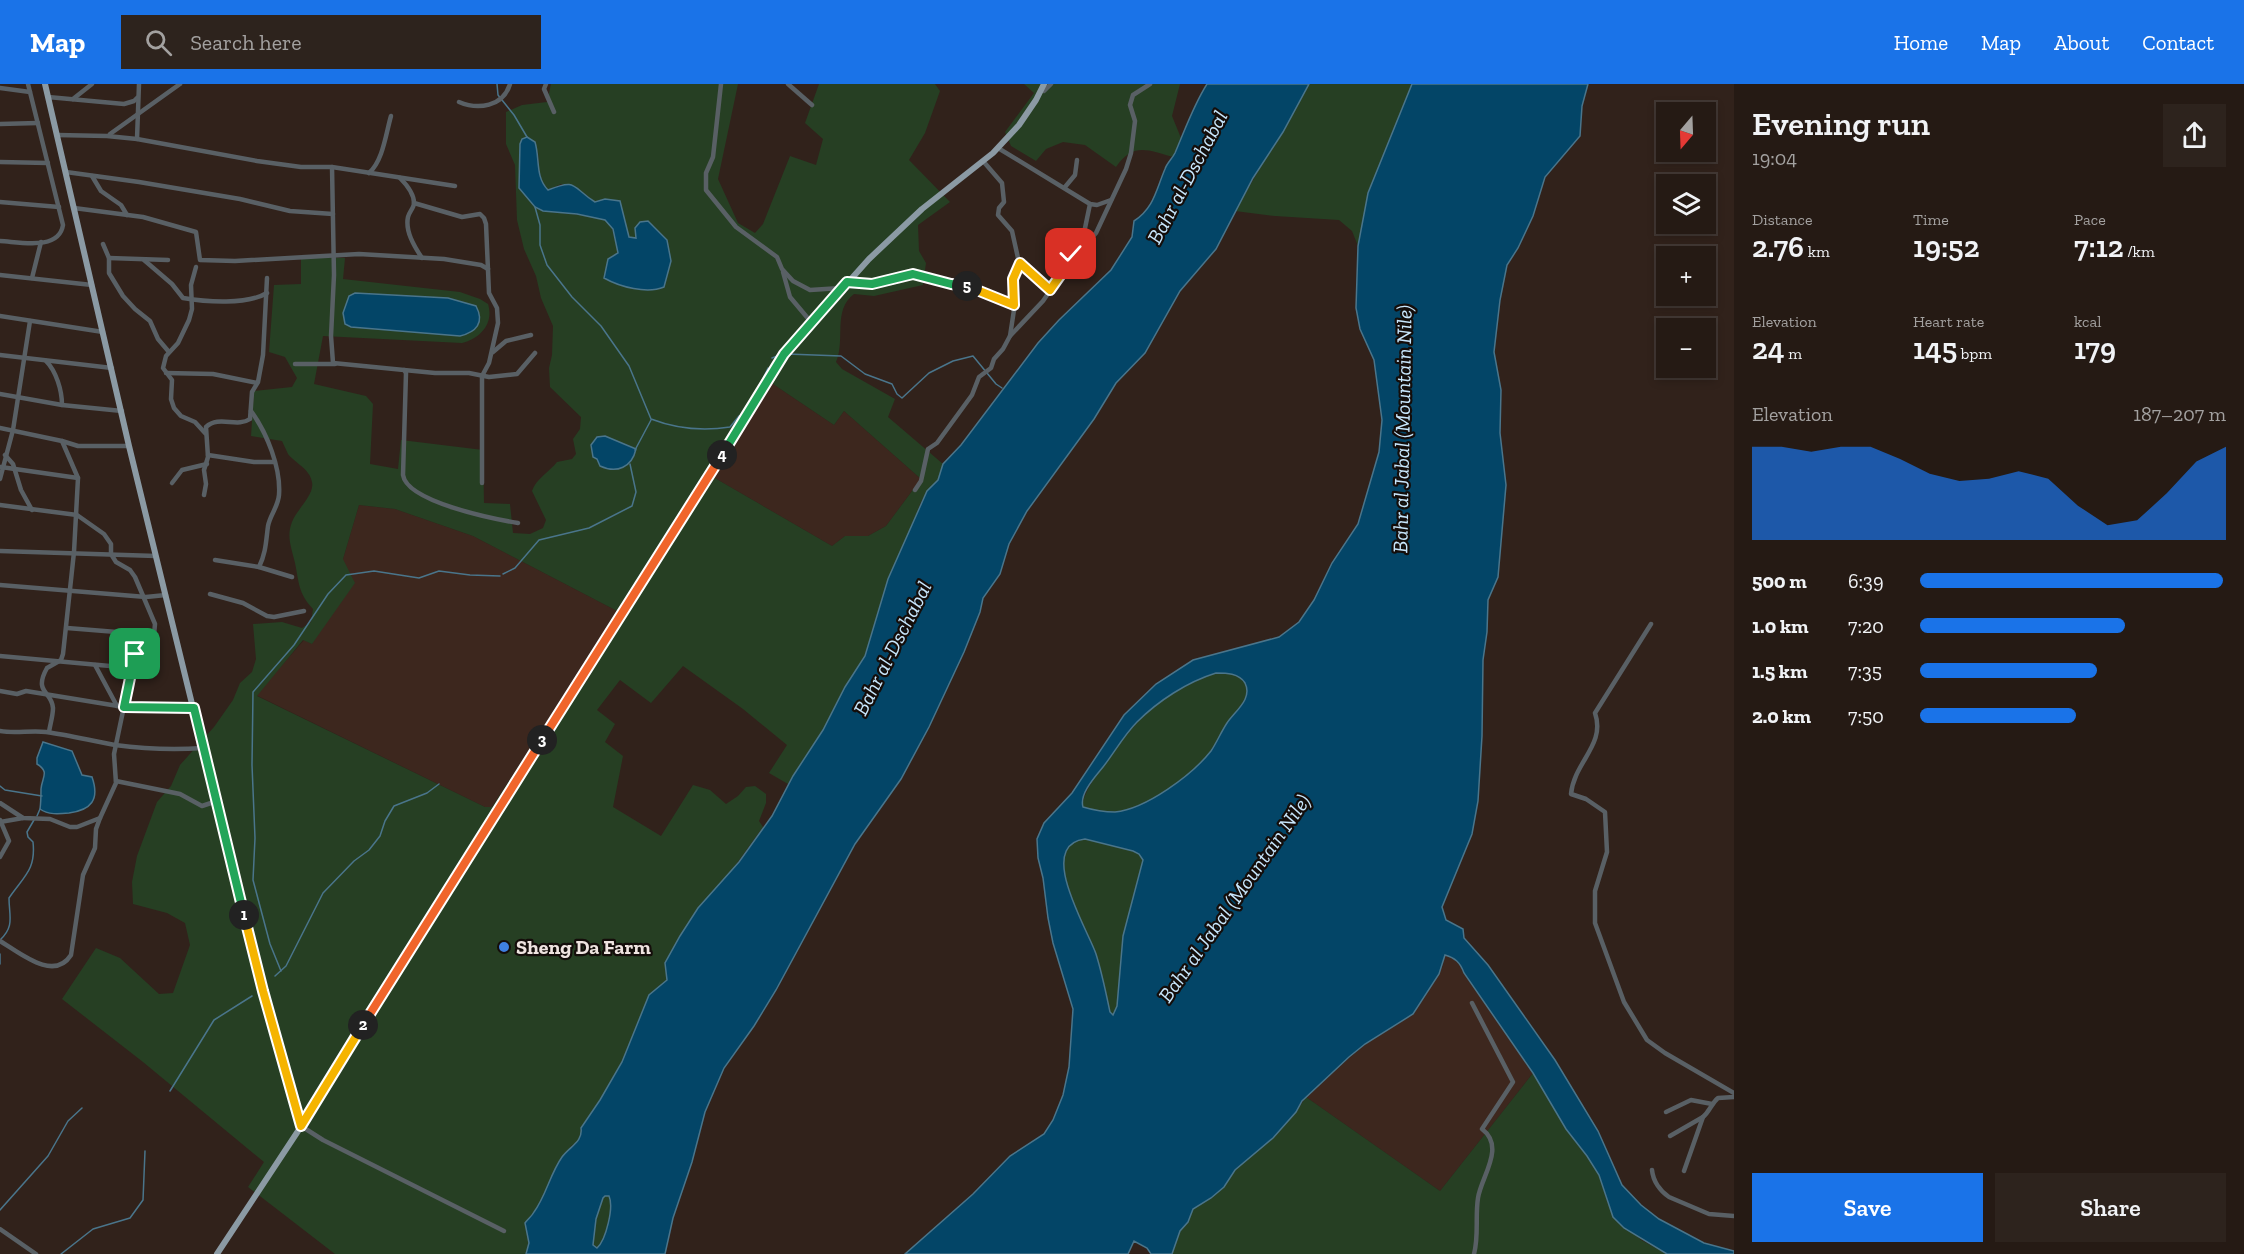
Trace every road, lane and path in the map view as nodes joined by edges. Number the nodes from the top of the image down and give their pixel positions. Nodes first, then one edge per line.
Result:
1 (28, 84) edge
2 (45, 84) edge
3 (92, 84) edge
4 (139, 84) edge
5 (180, 84) edge
6 (510, 84) edge
7 (546, 84) edge
8 (721, 84) edge
9 (788, 84) edge
10 (1051, 84) edge
11 (1150, 84) edge
12 (0, 88) edge
13 (1044, 88) edge
14 (30, 92) junction
15 (48, 97) junction
16 (73, 99) junction
17 (137, 100) junction
18 (459, 102) dead end
19 (152, 103) junction
20 (812, 105) dead end
21 (554, 112) dead end
22 (139, 114) junction
23 (391, 116) dead end
24 (38, 123) junction
25 (0, 124) edge
26 (57, 135) junction
27 (107, 135) junction
28 (137, 139) junction
29 (998, 148) junction
30 (1077, 160) dead end
31 (983, 161) junction
32 (0, 162) edge
33 (48, 163) junction
34 (332, 167) junction
35 (66, 172) junction
36 (369, 173) junction
37 (92, 176) junction
38 (400, 178) junction
39 (455, 186) dead end
40 (1065, 187) junction
41 (1112, 199) junction
42 (0, 202) edge
43 (414, 203) junction
44 (1090, 204) junction
45 (59, 207) junction
46 (74, 208) junction
47 (333, 214) junction
48 (127, 215) junction
49 (0, 241) edge
50 (41, 242) junction
51 (103, 244) dead end
52 (333, 255) junction
53 (109, 258) junction
54 (422, 258) junction
55 (144, 260) junction
56 (168, 260) dead end
57 (1020, 263) junction
58 (1069, 263) junction
59 (196, 267) dead end
60 (489, 268) junction
61 (782, 269) junction
62 (0, 275) edge
63 (32, 278) junction
64 (267, 278) dead end
65 (847, 282) junction
66 (92, 285) junction
67 (841, 288) junction
68 (1050, 290) junction
69 (267, 294) junction
70 (191, 299) junction
71 (1014, 305) junction
72 (0, 316) edge
73 (30, 321) junction
74 (811, 322) junction
75 (103, 332) junction
76 (531, 335) dead end
77 (1010, 336) junction
78 (170, 352) junction
79 (535, 353) dead end
80 (491, 354) junction
81 (0, 355) edge
82 (23, 359) junction
83 (46, 361) junction
84 (295, 364) dead end
85 (334, 364) junction
86 (112, 368) junction
87 (404, 370) junction
88 (166, 374) junction
89 (482, 376) junction
90 (256, 383) junction
91 (0, 394) edge
92 (18, 397) junction
93 (62, 405) junction
94 (123, 411) junction
95 (251, 411) junction
96 (195, 422) junction
97 (209, 424) junction
98 (0, 428) edge
99 (13, 430) junction
100 (206, 433) junction
101 (62, 441) junction
102 (129, 446) junction
103 (5, 455) junction
104 (208, 455) junction
105 (274, 462) junction
106 (207, 464) junction
107 (1, 467) edge
108 (16, 470) junction
109 (78, 478) junction
110 (0, 479) edge
111 (172, 483) dead end
112 (482, 483) dead end
113 (915, 490) dead end
114 (204, 495) dead end
115 (0, 506) edge
116 (32, 510) junction
117 (77, 515) junction
118 (518, 523) dead end
119 (0, 551) edge
120 (74, 552) junction
121 (111, 554) junction
122 (156, 556) junction
123 (214, 560) dead end
124 (259, 567) junction
125 (292, 577) dead end
126 (0, 585) edge
127 (70, 591) junction
128 (210, 594) dead end
129 (166, 595) junction
130 (146, 597) junction
131 (304, 611) dead end
132 (1651, 624) dead end
133 (67, 628) junction
134 (154, 635) junction
135 (0, 656) edge
136 (55, 662) junction
137 (95, 666) junction
138 (132, 669) junction
139 (0, 691) edge
140 (46, 696) junction
141 (117, 706) junction
142 (124, 707) junction
143 (194, 708) junction
144 (0, 730) edge
145 (49, 732) junction
146 (116, 745) junction
147 (204, 748) junction
148 (116, 781) junction
149 (217, 801) junction
150 (0, 803) edge
151 (23, 818) junction
152 (100, 818) junction
153 (0, 821) edge
154 (0, 857) edge
155 (0, 941) edge
156 (1472, 1003) dead end
157 (1716, 1083) junction
158 (1734, 1093) edge
159 (1734, 1097) edge
160 (1718, 1098) junction
161 (1712, 1104) junction
162 (1666, 1112) dead end
163 (1703, 1117) junction
164 (301, 1126) junction
165 (1670, 1136) dead end
166 (1652, 1170) dead end
167 (1684, 1171) dead end
168 (1734, 1216) edge
169 (0, 1229) edge
170 (504, 1231) dead end
171 (36, 1254) edge
172 (217, 1254) edge
173 (1474, 1254) edge

1 - 14 street
2 - 15 main road
3 - 16 street
4 - 17 street
5 - 19 street
6 - 18 street
7 - 21 street
8 - 61 street
9 - 20 street
10 - 13 street
11 - 41 street
12 - 14 street
13 - 29 main road
14 - 24 street
15 - 16 street
15 - 26 main road
16 - 17 street
17 - 19 street
17 - 22 street
19 - 22 street
22 - 27 street
22 - 28 street
23 - 36 street
24 - 25 street
24 - 33 street
26 - 27 street
26 - 35 main road
27 - 28 street
28 - 34 street
29 - 31 main road
29 - 40 street
30 - 40 street
31 - 57 street
31 - 65 main road
32 - 33 street
33 - 45 street
34 - 36 street
34 - 47 street
35 - 37 street
35 - 46 main road
36 - 38 street
37 - 47 street
37 - 48 street
38 - 39 street
38 - 43 street
40 - 44 street
41 - 44 street
41 - 58 street
42 - 45 street
43 - 54 street
43 - 60 street
44 - 58 street
45 - 50 street
46 - 48 street
46 - 66 main road
47 - 52 street
48 - 52 street
49 - 50 street
50 - 63 street
51 - 53 street
52 - 54 street
52 - 85 street
53 - 55 street
53 - 78 street
54 - 60 street
55 - 56 street
55 - 70 street
57 - 68 street
57 - 71 street
58 - 68 street
59 - 70 street
60 - 80 street
61 - 67 street
61 - 74 street
62 - 63 street
63 - 66 street
64 - 69 street
65 - 67 main road
65 - 71 street
66 - 75 main road
67 - 74 main road
68 - 77 street
69 - 70 street
69 - 90 street
70 - 78 street
71 - 77 street
72 - 73 street
73 - 75 street
73 - 82 street
74 - 164 main road
75 - 86 main road
76 - 80 street
77 - 113 street
78 - 88 street
79 - 89 street
80 - 89 street
81 - 82 street
82 - 83 street
82 - 92 street
83 - 86 street
83 - 93 street
84 - 85 street
85 - 87 street
86 - 94 main road
87 - 89 street
87 - 118 street
88 - 90 street
88 - 96 street
89 - 112 street
90 - 95 street
91 - 92 street
92 - 93 street
92 - 99 street
93 - 94 street
94 - 102 main road
95 - 97 street
95 - 105 street
96 - 97 street
96 - 100 street
97 - 100 street
98 - 99 street
99 - 101 street
99 - 103 street
100 - 104 street
101 - 102 street
101 - 109 street
102 - 122 main road
103 - 107 street
103 - 108 street
104 - 105 street
104 - 106 street
105 - 124 street
106 - 111 street
106 - 114 street
107 - 108 street
107 - 110 street
108 - 109 street
108 - 116 street
109 - 117 street
115 - 116 street
116 - 117 street
117 - 120 street
117 - 121 street
119 - 120 street
120 - 121 street
120 - 127 street
121 - 122 street
121 - 130 street
122 - 129 main road
123 - 124 street
124 - 125 street
126 - 127 street
127 - 130 street
127 - 133 street
128 - 131 street
129 - 130 street
129 - 143 main road
130 - 134 street
132 - 157 street
133 - 134 street
133 - 136 street
134 - 138 street
135 - 136 street
136 - 137 street
136 - 140 street
137 - 138 street
137 - 141 street
138 - 142 street
139 - 140 street
140 - 141 street
140 - 145 street
141 - 142 street
142 - 143 street
142 - 146 street
143 - 147 main road
144 - 145 street
145 - 146 street
146 - 147 street
146 - 148 street
147 - 149 main road
148 - 149 street
148 - 152 street
149 - 164 main road
150 - 151 street
151 - 152 street
151 - 153 street
152 - 155 street
153 - 154 street
156 - 173 street
157 - 158 street
157 - 160 street
159 - 160 street
160 - 161 street
161 - 162 street
161 - 163 street
163 - 165 street
163 - 167 street
164 - 170 street
164 - 172 main road
166 - 168 street
169 - 171 street

